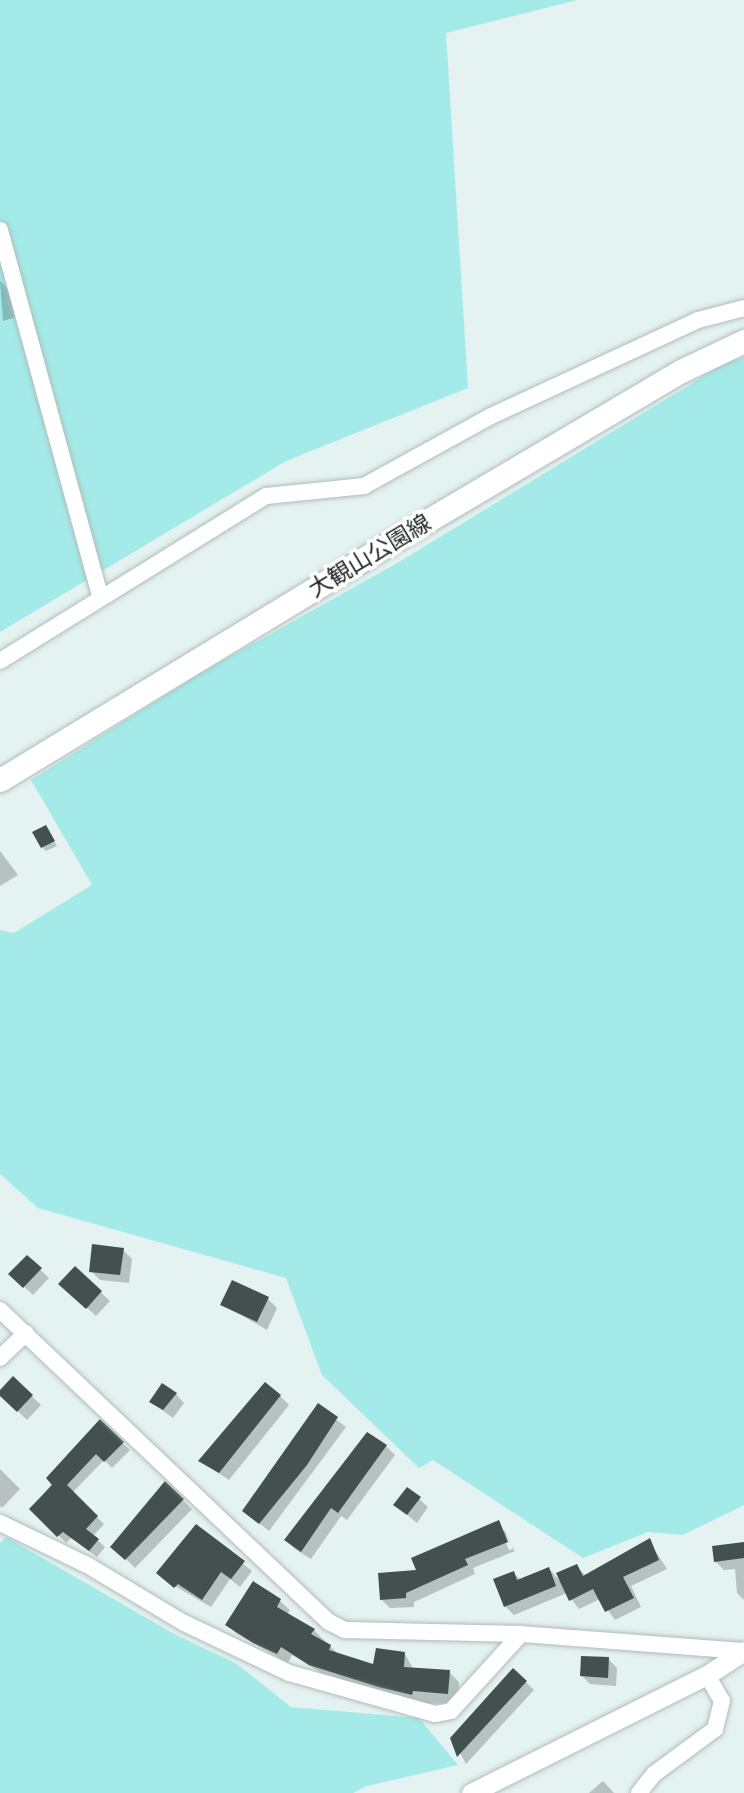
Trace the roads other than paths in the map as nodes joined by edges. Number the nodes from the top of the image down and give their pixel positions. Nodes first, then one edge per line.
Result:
1 (0, 230) edge
2 (744, 308) edge
3 (744, 341) edge
4 (100, 596) junction
5 (0, 661) edge
6 (0, 780) edge
7 (0, 1310) edge
8 (26, 1333) junction
9 (0, 1358) edge
10 (0, 1523) edge
11 (521, 1634) junction
12 (744, 1651) edge
13 (707, 1675) junction
14 (471, 1793) edge
15 (639, 1793) edge

1 - 4 street
2 - 4 street
3 - 6 main road, 大観山公園線
4 - 5 street
7 - 8 street
8 - 9 street
8 - 11 street
10 - 11 street
11 - 12 street
12 - 13 street
13 - 14 street
13 - 15 street

